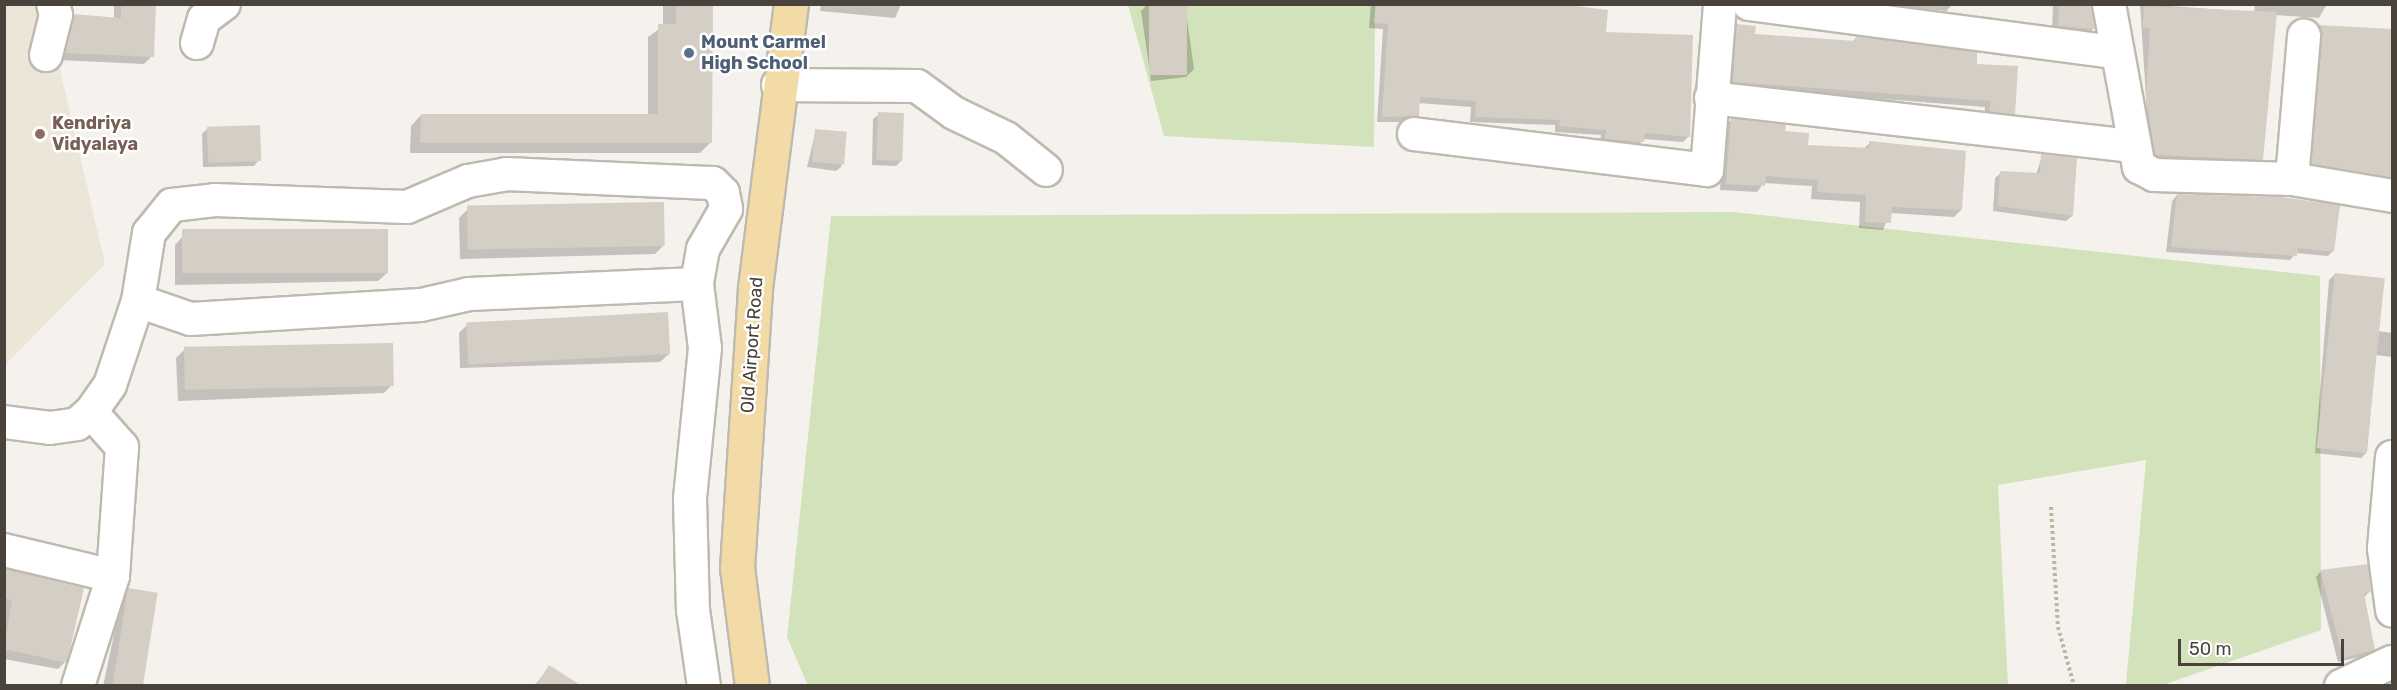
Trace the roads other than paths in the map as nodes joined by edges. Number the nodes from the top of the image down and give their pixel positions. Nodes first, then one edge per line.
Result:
1 (53, 4) edge
2 (224, 4) edge
3 (791, 4) edge
4 (1720, 4) edge
5 (1749, 4) edge
6 (2109, 4) edge
7 (2304, 35) dead end
8 (197, 43) dead end
9 (2116, 52) junction
10 (46, 55) dead end
11 (778, 85) junction
12 (1711, 98) junction
13 (1414, 134) dead end
14 (2132, 146) junction
15 (1046, 170) dead end
16 (2292, 179) junction
17 (2392, 196) edge
18 (697, 284) junction
19 (138, 300) junction
20 (91, 412) junction
21 (4, 422) edge
22 (2392, 457) edge
23 (4, 550) edge
24 (113, 576) junction
25 (2392, 610) edge
26 (2392, 662) edge
27 (78, 686) edge
28 (704, 686) edge
29 (752, 686) edge
30 (2341, 686) edge

1 - 10 street
2 - 8 street
3 - 11 main road, Old Airport Road
4 - 12 street
5 - 9 street
6 - 9 street
7 - 16 street
9 - 14 street
11 - 15 street
11 - 29 main road, Old Airport Road
12 - 13 street
12 - 14 street
14 - 16 street
16 - 17 street
18 - 19 street
18 - 19 street
18 - 28 street
19 - 20 street
20 - 21 street
20 - 24 street
22 - 25 street
23 - 24 street
24 - 27 street
26 - 30 street

